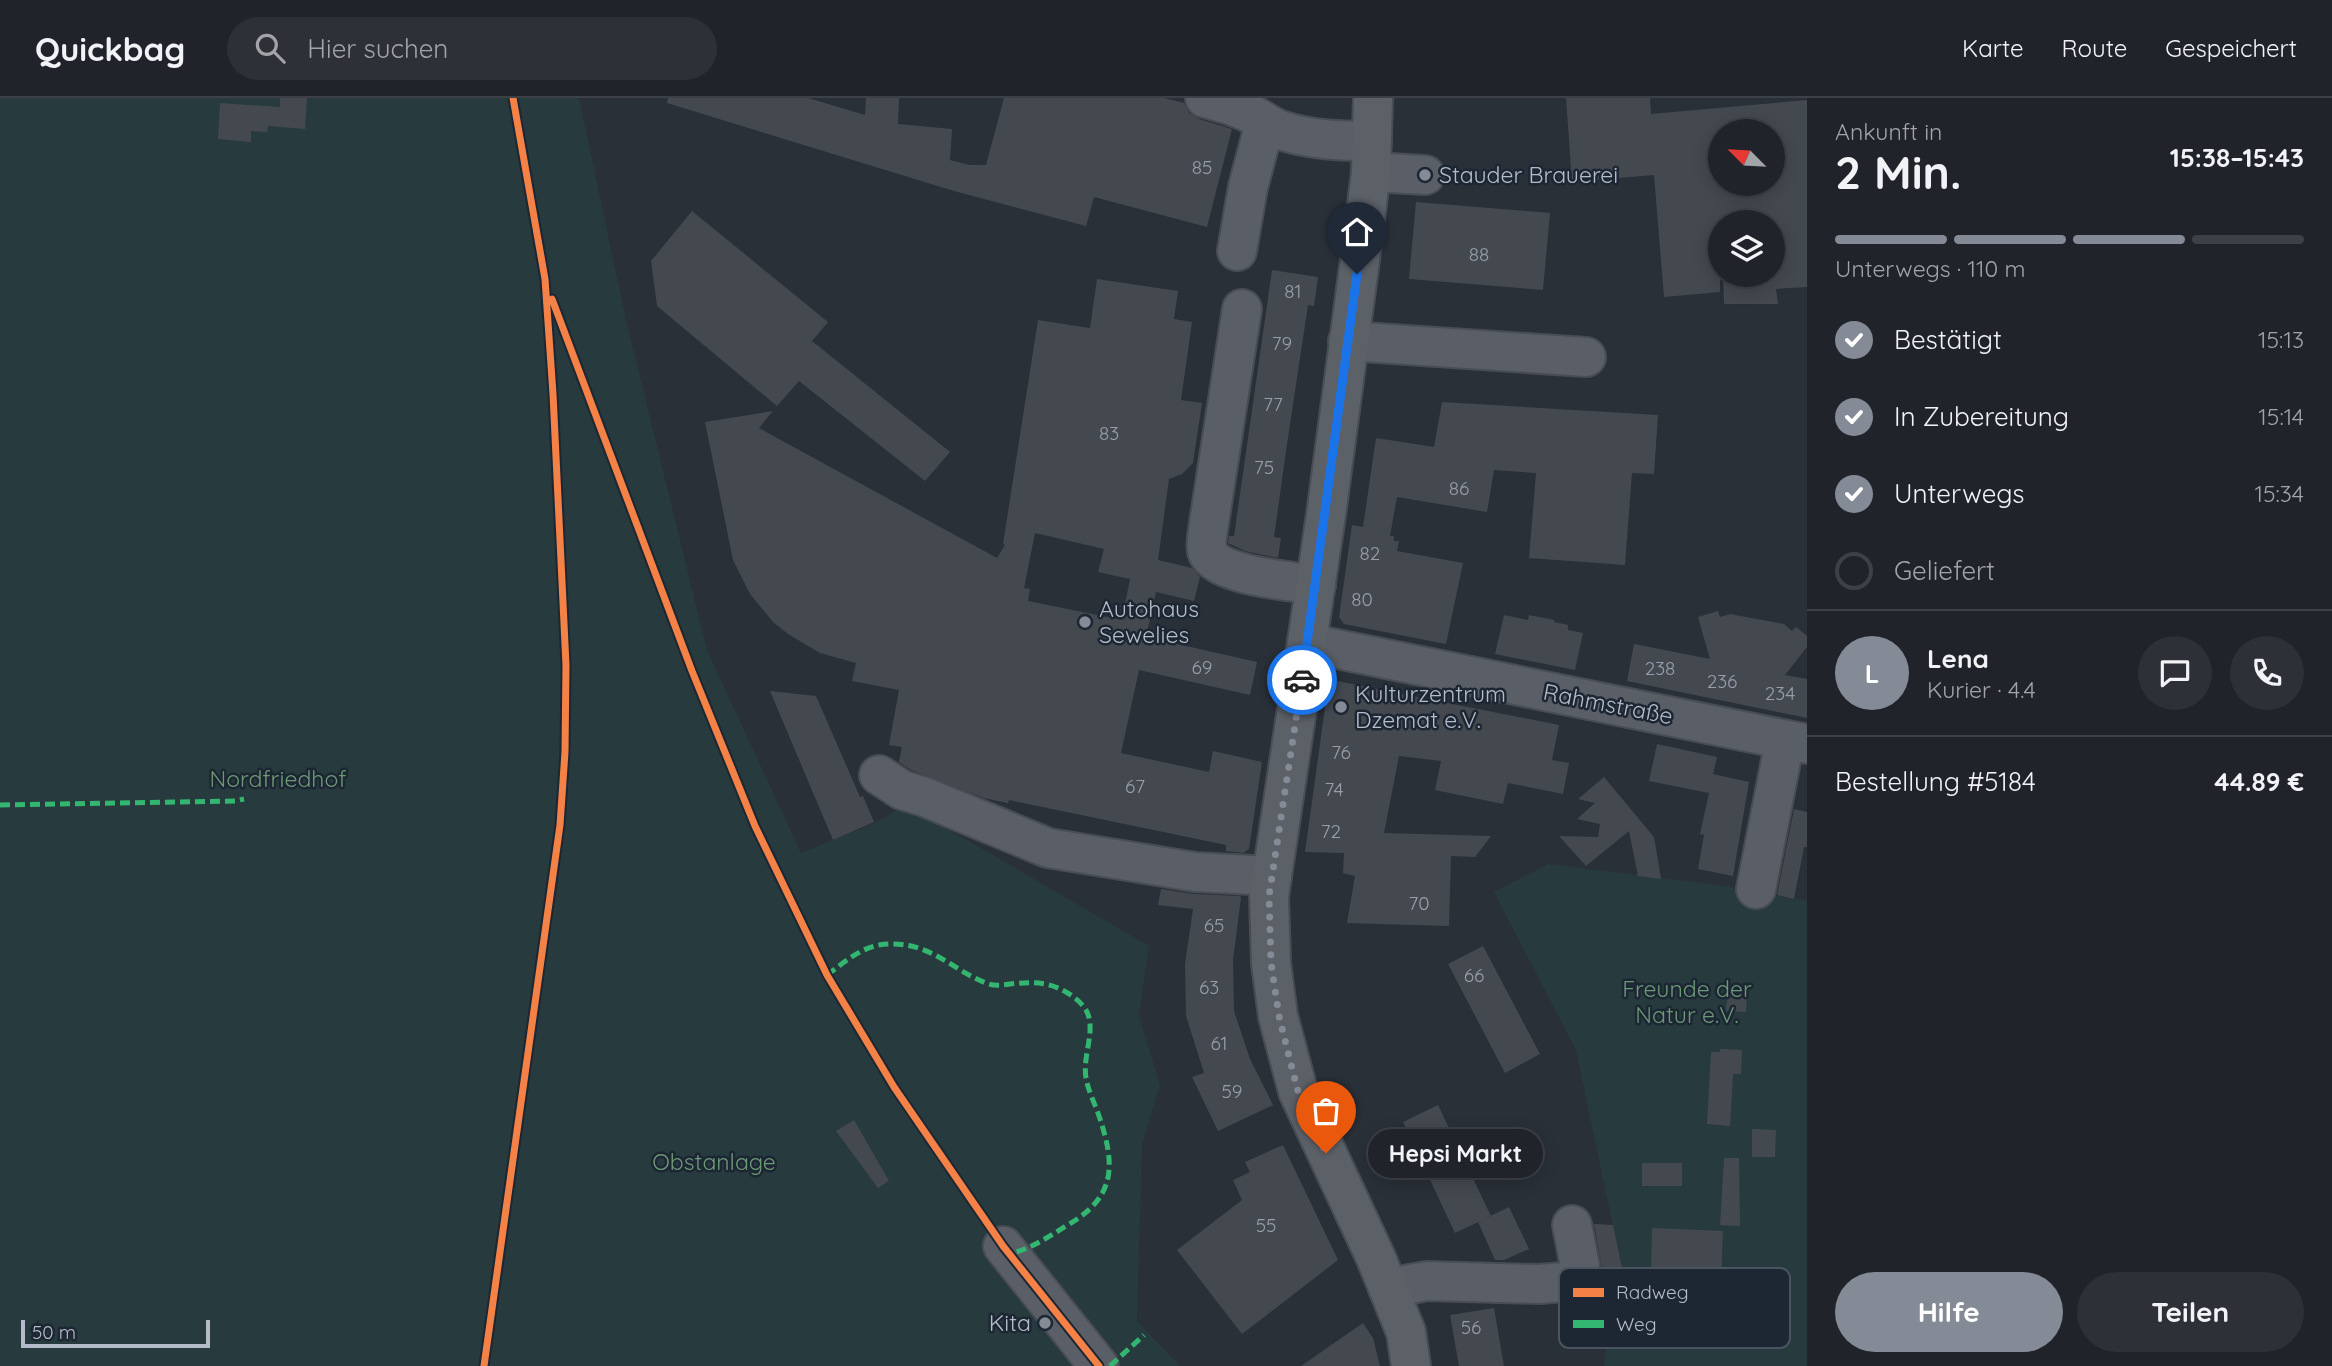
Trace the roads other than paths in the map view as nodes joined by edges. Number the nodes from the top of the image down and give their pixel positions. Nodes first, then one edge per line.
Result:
1 (1205, 98) edge
2 (1373, 98) edge
3 (1265, 123) junction
4 (1371, 156) junction
5 (1425, 175) dead end
6 (1237, 251) dead end
7 (1242, 309) dead end
8 (1348, 341) junction
9 (1586, 357) dead end
10 (1316, 584) junction
11 (1307, 643) junction
12 (1796, 742) edge
13 (879, 775) dead end
14 (1272, 876) junction
15 (1756, 889) dead end
16 (1572, 1225) dead end
17 (1003, 1245) dead end
18 (1579, 1268) edge
19 (1559, 1282) edge
20 (1388, 1288) junction
21 (1099, 1366) edge
22 (1412, 1366) edge

1 - 3 street
2 - 4 main road
3 - 4 street
3 - 6 street
4 - 5 street
4 - 8 main road
7 - 10 street
8 - 9 street
8 - 10 main road
10 - 11 main road
11 - 12 street, Rahmstraße
11 - 14 main road
12 - 15 street, Rahmstraße
13 - 14 street
14 - 20 main road
16 - 18 street
17 - 21 street
19 - 20 street
20 - 22 main road

